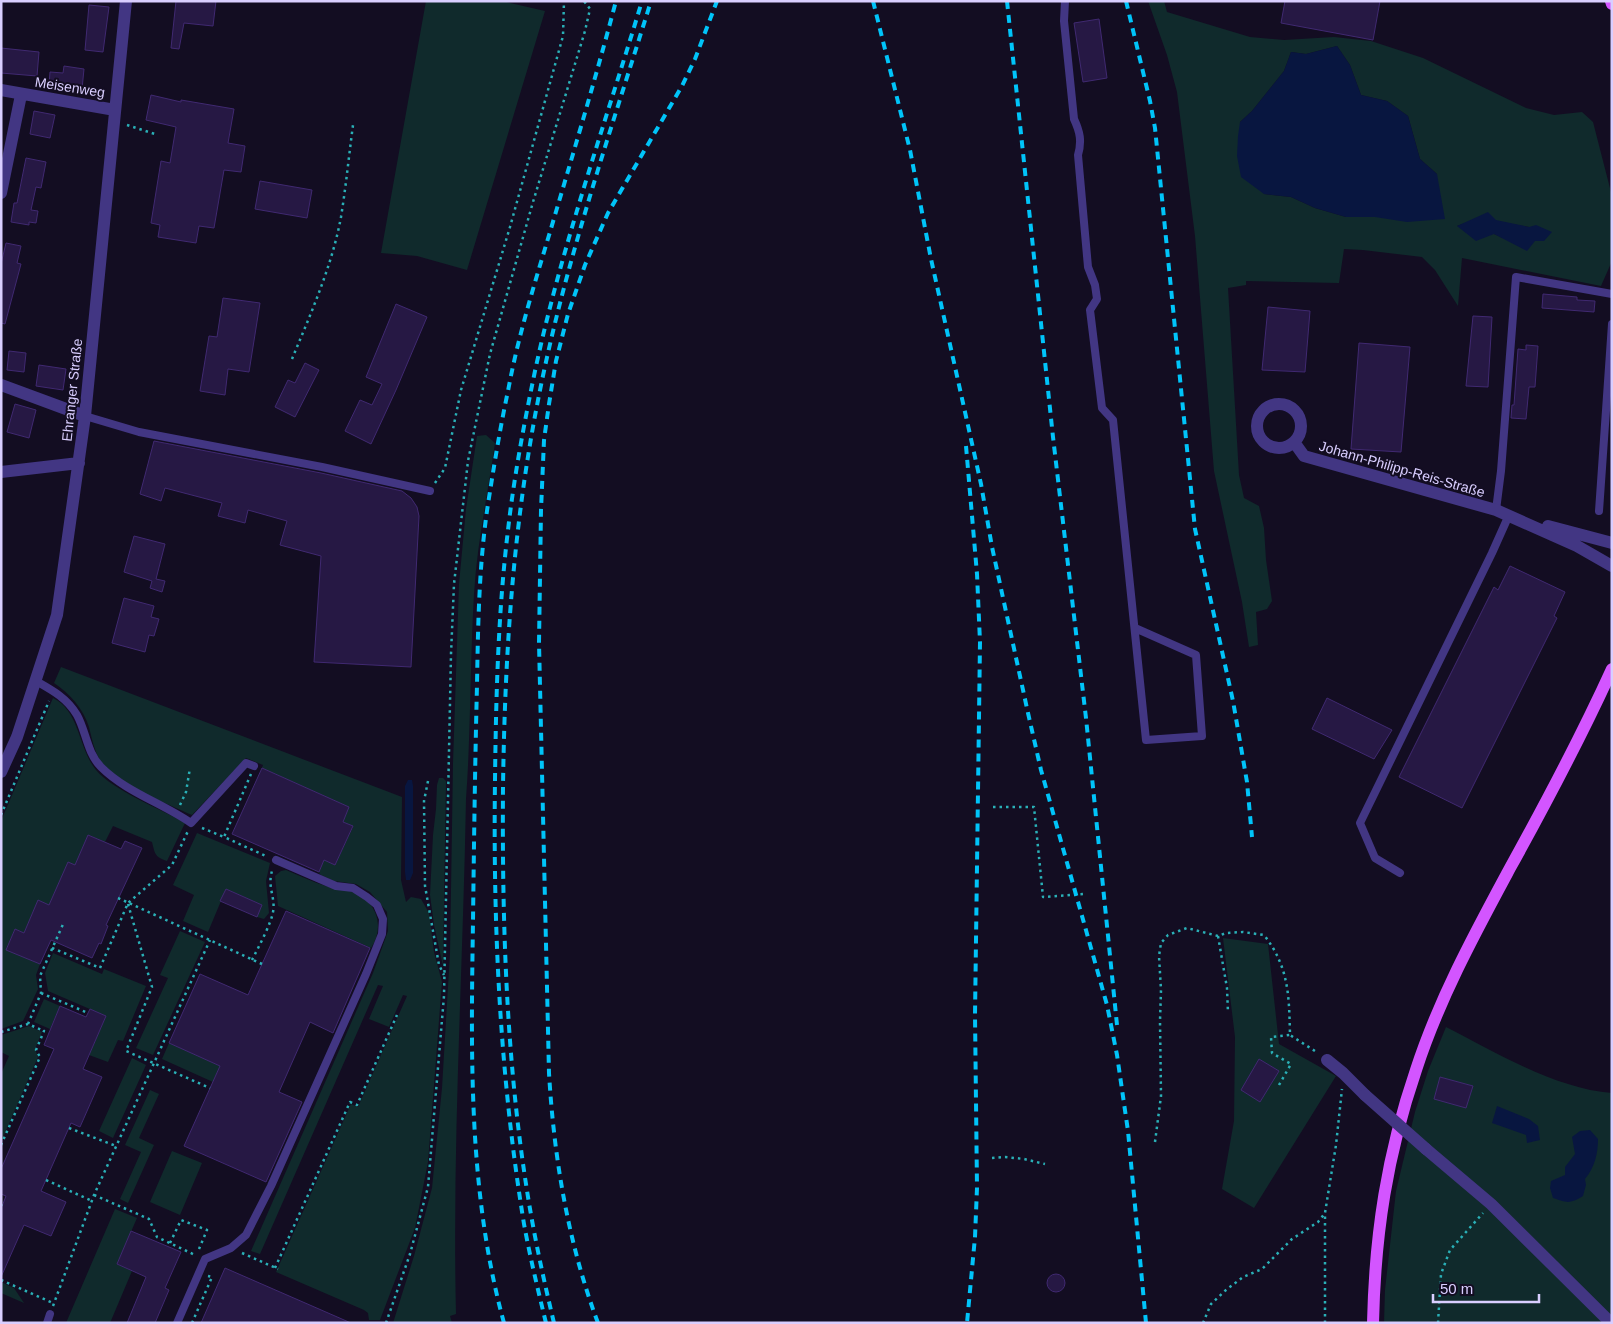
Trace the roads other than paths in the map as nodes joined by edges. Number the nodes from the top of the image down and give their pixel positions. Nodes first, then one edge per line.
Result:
1 (126, 1) edge
2 (1065, 1) edge
3 (1, 90) edge
4 (20, 95) junction
5 (115, 115) junction
6 (1, 193) edge
7 (1612, 294) edge
8 (1612, 324) edge
9 (1, 385) edge
10 (1609, 402) edge
11 (85, 416) junction
12 (1294, 442) dead end
13 (79, 463) junction
14 (1, 472) edge
15 (430, 491) road end
16 (1496, 510) junction
17 (1599, 511) dead end
18 (1509, 515) junction
19 (1608, 540) edge
20 (1612, 566) edge
21 (1135, 628) junction
22 (1612, 669) edge
23 (36, 681) junction
24 (254, 766) road end
25 (1, 772) edge
26 (276, 860) road end
27 (1400, 873) dead end
28 (1327, 1060) road end
29 (50, 1314) road end
30 (47, 1323) edge
31 (177, 1323) edge
32 (1373, 1323) edge
33 (1611, 1323) edge

1 - 5 street, Ehranger Straße
2 - 21 lane
3 - 4 street, Meisenweg
4 - 5 street, Meisenweg
4 - 6 street, Meisenweg
5 - 11 street, Ehranger Straße
7 - 16 lane
8 - 10 lane
9 - 11 street
10 - 17 lane
11 - 13 street, Ehranger Straße
11 - 15 lane
12 - 16 street, Johann-Philipp-Reis-Straße
13 - 14 street
13 - 23 street, Ehranger Straße
16 - 18 street, Johann-Philipp-Reis-Straße
18 - 19 street, Johann-Philipp-Reis-Straße
18 - 20 street, Johann-Philipp-Reis-Straße
18 - 27 lane
21 - 21 lane
22 - 32 main road
23 - 24 lane
23 - 25 street, Ehranger Straße
26 - 31 lane
28 - 33 street, bridge
29 - 30 lane

